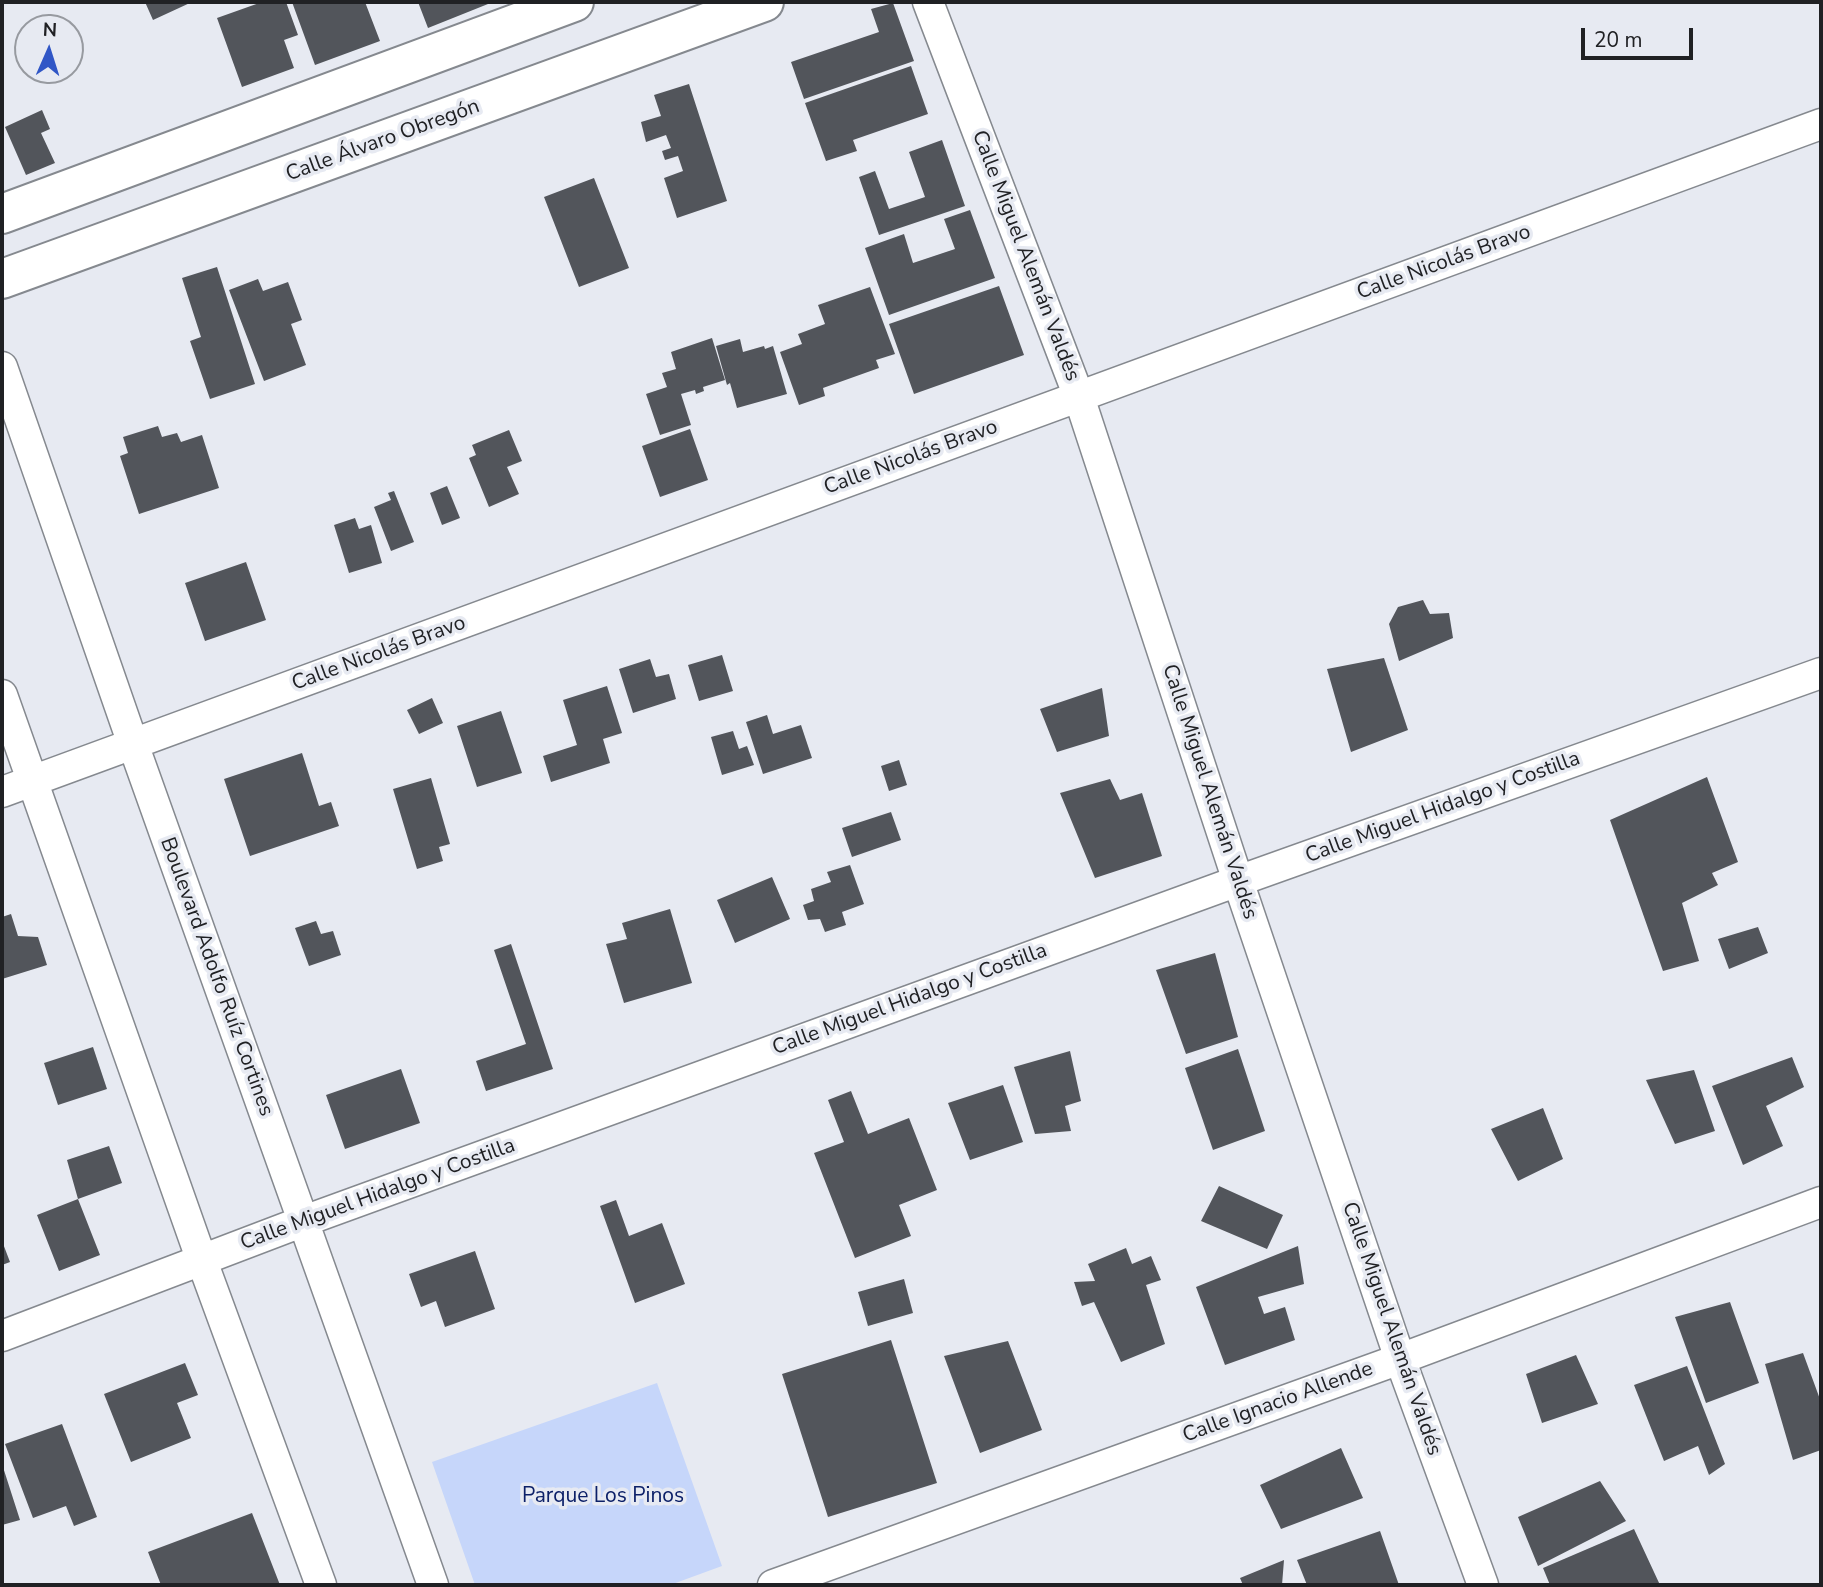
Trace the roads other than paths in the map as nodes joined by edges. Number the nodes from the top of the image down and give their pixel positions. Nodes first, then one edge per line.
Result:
1 (575, 2) edge
2 (764, 2) edge
3 (928, 2) edge
4 (1821, 124) edge
5 (2, 214) edge
6 (2, 279) edge
7 (2, 367) edge
8 (1079, 397) junction
9 (1821, 673) edge
10 (2, 695) edge
11 (133, 744) junction
12 (33, 781) junction
13 (2, 792) edge
14 (1238, 881) junction
15 (1821, 1202) edge
16 (304, 1221) junction
17 (202, 1261) junction
18 (2, 1336) edge
19 (1399, 1359) junction
20 (321, 1585) edge
21 (433, 1585) edge
22 (773, 1585) edge
23 (1483, 1585) edge

1 - 5 street
2 - 6 street, Calle Álvaro Obregón
3 - 8 street, Calle Miguel Alemán Valdés
4 - 8 street, Calle Nicolás Bravo
7 - 11 street, Boulevard Adolfo Ruíz Cortines
8 - 11 street, Calle Nicolás Bravo
8 - 14 street, Calle Miguel Alemán Valdés
9 - 14 street, Calle Miguel Hidalgo y Costilla
10 - 12 street
11 - 12 street, Calle Nicolás Bravo
11 - 16 street, Boulevard Adolfo Ruíz Cortines
12 - 13 street, Calle Nicolás Bravo
12 - 17 street
14 - 16 street, Calle Miguel Hidalgo y Costilla
14 - 19 street, Calle Miguel Alemán Valdés
15 - 19 street, Calle Ignacio Allende
16 - 17 street, Calle Miguel Hidalgo y Costilla
16 - 21 street, Boulevard Adolfo Ruíz Cortines
17 - 18 street, Calle Miguel Hidalgo y Costilla
17 - 20 street
19 - 22 street, Calle Ignacio Allende
19 - 23 street, Calle Miguel Alemán Valdés

